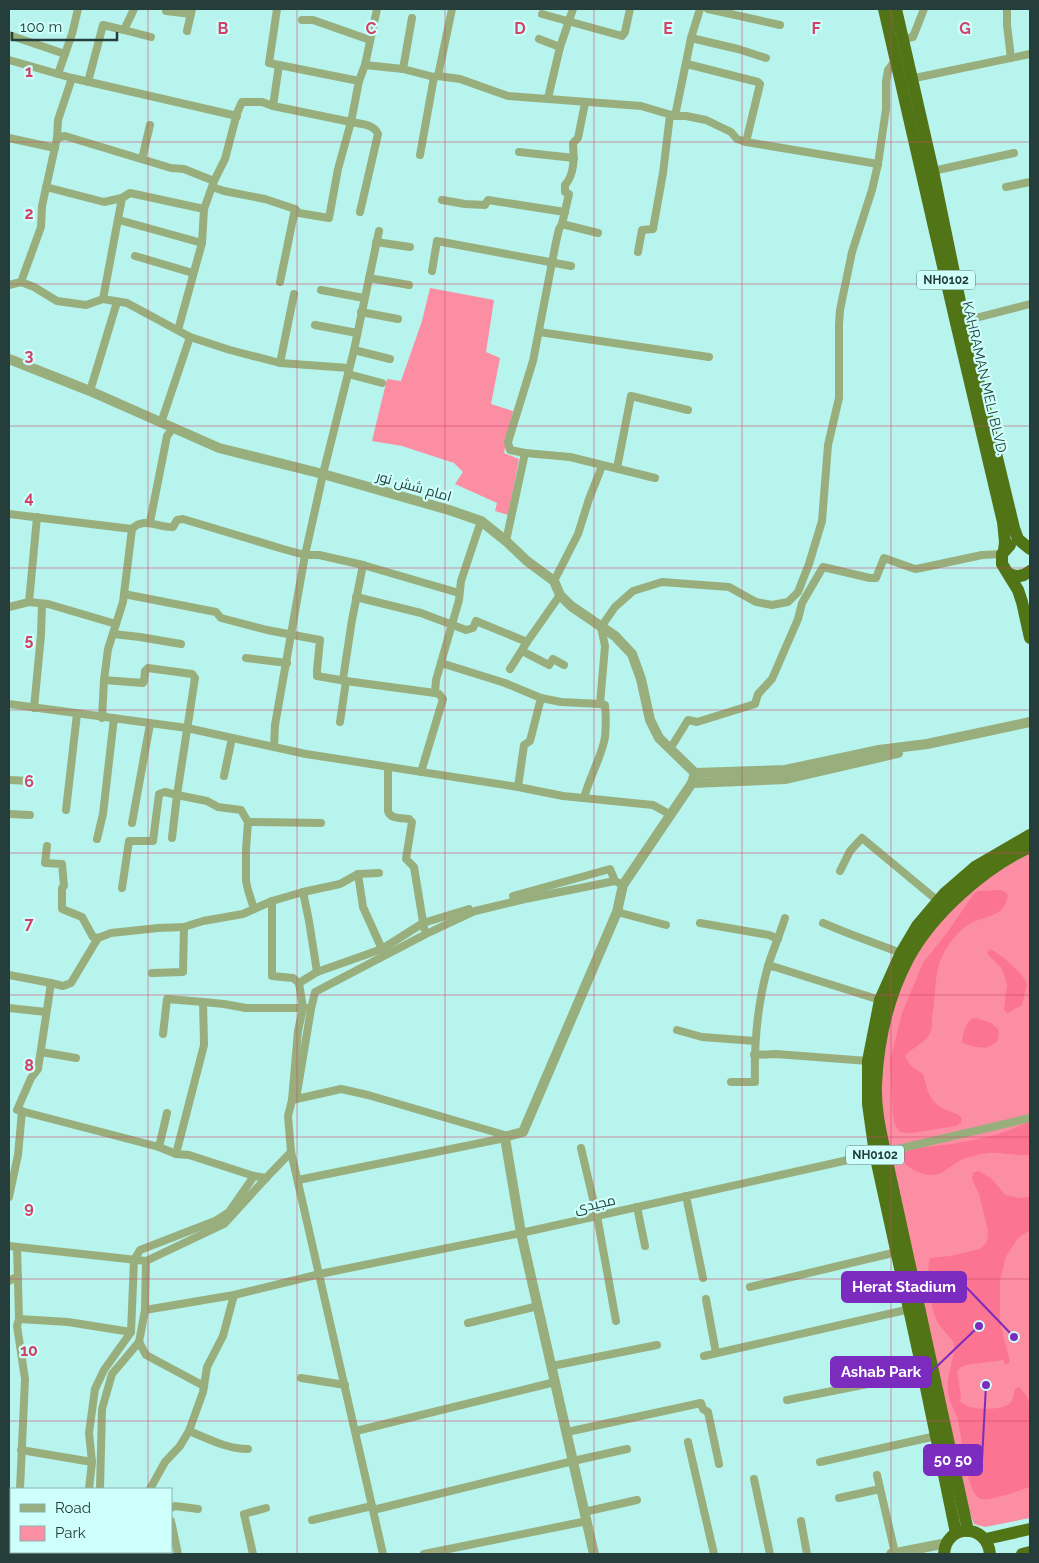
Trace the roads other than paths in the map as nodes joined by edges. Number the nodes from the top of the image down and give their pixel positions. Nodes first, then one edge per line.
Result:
1 (78, 9) edge
2 (134, 9) edge
3 (277, 9) edge
4 (377, 9) edge
5 (452, 9) edge
6 (573, 9) edge
7 (630, 9) edge
8 (700, 9) edge
9 (708, 9) edge
10 (884, 9) edge
11 (896, 9) edge
12 (924, 9) edge
13 (1007, 9) edge
14 (166, 11) dead end
15 (192, 12) edge
16 (542, 14) dead end
17 (412, 18) dead end
18 (302, 20) dead end
19 (570, 22) junction
20 (780, 24) dead end
21 (124, 30) junction
22 (187, 31) dead end
23 (9, 35) edge
24 (151, 37) dead end
25 (691, 38) junction
26 (539, 39) dead end
27 (903, 39) junction
28 (370, 40) junction
29 (560, 47) junction
30 (65, 54) junction
31 (1030, 54) edge
32 (766, 58) dead end
33 (1011, 58) junction
34 (896, 59) junction
35 (9, 60) edge
36 (687, 64) junction
37 (279, 65) junction
38 (365, 65) junction
39 (403, 70) junction
40 (58, 74) junction
41 (436, 76) junction
42 (72, 78) junction
43 (906, 80) junction
44 (359, 81) junction
45 (88, 82) junction
46 (548, 98) junction
47 (585, 103) junction
48 (273, 106) junction
49 (237, 116) junction
50 (673, 116) junction
51 (351, 122) junction
52 (150, 125) dead end
53 (9, 138) edge
54 (57, 138) junction
55 (746, 142) junction
56 (55, 148) junction
57 (519, 152) dead end
58 (1014, 153) dead end
59 (420, 155) dead end
60 (574, 158) junction
61 (142, 159) junction
62 (878, 164) junction
63 (933, 170) junction
64 (1030, 182) edge
65 (213, 184) junction
66 (46, 186) junction
67 (1006, 187) dead end
68 (122, 198) junction
69 (442, 200) dead end
70 (295, 208) junction
71 (204, 209) junction
72 (360, 212) dead end
73 (565, 212) junction
74 (119, 220) junction
75 (562, 224) junction
76 (379, 231) dead end
77 (598, 233) dead end
78 (202, 242) junction
79 (376, 242) junction
80 (410, 248) dead end
81 (638, 252) dead end
82 (134, 256) dead end
83 (552, 262) junction
84 (571, 266) dead end
85 (432, 271) dead end
86 (193, 273) junction
87 (368, 278) junction
88 (21, 282) junction
89 (280, 282) dead end
90 (9, 285) edge
91 (409, 286) dead end
92 (321, 290) dead end
93 (294, 294) dead end
94 (364, 298) junction
95 (103, 299) junction
96 (117, 302) junction
97 (1030, 304) edge
98 (361, 312) junction
99 (398, 319) dead end
100 (960, 322) junction
101 (315, 325) dead end
102 (178, 330) junction
103 (539, 332) junction
104 (356, 333) junction
105 (190, 337) junction
106 (354, 350) junction
107 (709, 357) dead end
108 (9, 359) edge
109 (390, 359) dead end
110 (280, 363) junction
111 (348, 371) junction
112 (382, 383) dead end
113 (90, 392) junction
114 (688, 410) dead end
115 (161, 423) junction
116 (174, 428) junction
117 (525, 453) junction
118 (602, 466) junction
119 (617, 468) junction
120 (323, 474) junction
121 (655, 478) dead end
122 (9, 514) edge
123 (37, 517) junction
124 (481, 521) junction
125 (150, 522) junction
126 (132, 529) junction
127 (506, 541) junction
128 (1028, 547) edge
129 (1003, 553) junction
130 (305, 555) junction
131 (809, 564) junction
132 (363, 565) junction
133 (823, 567) junction
134 (1030, 571) edge
135 (1008, 573) junction
136 (554, 581) junction
137 (459, 593) junction
138 (124, 594) junction
139 (560, 595) junction
140 (356, 598) junction
141 (30, 602) junction
142 (42, 604) junction
143 (9, 607) edge
144 (116, 624) junction
145 (452, 624) junction
146 (601, 627) junction
147 (113, 634) junction
148 (291, 635) junction
149 (1030, 638) edge
150 (527, 642) junction
151 (181, 644) dead end
152 (522, 651) junction
153 (246, 658) dead end
154 (287, 663) junction
155 (441, 663) junction
156 (564, 664) dead end
157 (510, 669) dead end
158 (104, 680) junction
159 (346, 681) junction
160 (435, 693) junction
161 (541, 698) junction
162 (9, 704) edge
163 (600, 704) junction
164 (34, 708) junction
165 (77, 714) junction
166 (102, 718) junction
167 (114, 718) junction
168 (340, 722) dead end
169 (1030, 722) edge
170 (150, 724) junction
171 (187, 728) junction
172 (232, 738) junction
173 (274, 747) junction
174 (670, 749) junction
175 (388, 767) junction
176 (421, 772) junction
177 (224, 776) dead end
178 (694, 778) junction
179 (9, 780) edge
180 (30, 781) dead end
181 (518, 787) junction
182 (177, 795) junction
183 (584, 798) junction
184 (66, 810) dead end
185 (9, 814) edge
186 (30, 815) dead end
187 (671, 815) junction
188 (248, 822) junction
189 (321, 822) dead end
190 (132, 823) dead end
191 (1030, 835) edge
192 (172, 838) dead end
193 (97, 839) dead end
194 (47, 846) dead end
195 (1030, 848) edge
196 (840, 871) dead end
197 (379, 873) dead end
198 (358, 874) junction
199 (619, 883) junction
200 (122, 888) dead end
201 (302, 892) junction
202 (272, 901) junction
203 (938, 901) junction
204 (254, 909) junction
205 (617, 912) junction
206 (785, 918) dead end
207 (700, 922) dead end
208 (423, 923) junction
209 (823, 923) dead end
210 (666, 925) dead end
211 (184, 927) junction
212 (426, 934) junction
213 (98, 938) junction
214 (778, 939) junction
215 (382, 949) junction
216 (901, 952) junction
217 (768, 966) junction
218 (317, 972) junction
219 (152, 973) dead end
220 (9, 976) edge
221 (51, 983) junction
222 (299, 983) junction
223 (880, 1000) junction
224 (203, 1002) junction
225 (9, 1008) edge
226 (307, 1008) junction
227 (46, 1012) junction
228 (677, 1030) dead end
229 (163, 1034) dead end
230 (755, 1040) junction
231 (41, 1052) junction
232 (754, 1055) junction
233 (76, 1058) dead end
234 (868, 1061) junction
235 (731, 1082) dead end
236 (294, 1100) junction
237 (9, 1109) edge
238 (20, 1111) junction
239 (168, 1112) dead end
240 (1030, 1118) edge
241 (290, 1136) junction
242 (507, 1137) junction
243 (159, 1147) junction
244 (581, 1148) dead end
245 (291, 1152) junction
246 (880, 1153) junction
247 (9, 1154) edge
248 (176, 1154) junction
249 (18, 1155) junction
250 (254, 1176) junction
251 (266, 1178) junction
252 (298, 1180) junction
253 (686, 1196) junction
254 (9, 1197) edge
255 (637, 1207) junction
256 (597, 1216) junction
257 (521, 1233) junction
258 (645, 1246) dead end
259 (13, 1247) edge
260 (897, 1252) junction
261 (134, 1260) junction
262 (146, 1262) junction
263 (320, 1274) junction
264 (18, 1276) junction
265 (703, 1278) dead end
266 (9, 1281) edge
267 (750, 1287) dead end
268 (234, 1294) junction
269 (706, 1299) dead end
270 (538, 1306) junction
271 (910, 1308) junction
272 (145, 1310) junction
273 (19, 1319) junction
274 (616, 1321) dead end
275 (468, 1323) dead end
276 (131, 1332) junction
277 (139, 1342) junction
278 (657, 1345) dead end
279 (716, 1353) junction
280 (704, 1356) dead end
281 (552, 1366) junction
282 (924, 1373) junction
283 (301, 1378) dead end
284 (555, 1382) junction
285 (345, 1384) junction
286 (204, 1386) junction
287 (787, 1400) dead end
288 (189, 1431) junction
289 (356, 1431) junction
290 (567, 1432) junction
291 (936, 1436) junction
292 (688, 1442) dead end
293 (248, 1449) dead end
294 (627, 1449) dead end
295 (21, 1450) junction
296 (573, 1461) junction
297 (92, 1462) junction
298 (820, 1462) dead end
299 (719, 1464) dead end
300 (877, 1475) dead end
301 (754, 1479) dead end
302 (20, 1488) edge
303 (89, 1488) edge
304 (100, 1488) edge
305 (151, 1488) edge
306 (880, 1489) junction
307 (839, 1498) dead end
308 (637, 1500) dead end
309 (172, 1508) edge
310 (266, 1508) dead end
311 (373, 1508) junction
312 (198, 1509) dead end
313 (585, 1516) junction
314 (312, 1520) dead end
315 (802, 1522) dead end
316 (172, 1526) edge
317 (1030, 1529) edge
318 (962, 1532) junction
319 (986, 1540) junction
320 (942, 1551) edge
321 (1030, 1552) edge
322 (178, 1554) edge
323 (253, 1554) edge
324 (383, 1554) edge
325 (424, 1554) edge
326 (594, 1554) edge
327 (714, 1554) edge
328 (770, 1554) edge
329 (808, 1554) edge
330 (893, 1554) edge
331 (990, 1554) edge
332 (1022, 1554) edge

1 - 30 street
2 - 21 street
3 - 37 street
4 - 28 street
5 - 41 street
6 - 19 street
7 - 19 street
8 - 25 street
9 - 20 street
10 - 34 highway, KAHRAMAN MELI BLVD. / NH0102
11 - 27 highway, KAHRAMAN MELI BLVD. / NH0102
12 - 27 street
13 - 33 street
14 - 15 street
15 - 22 street
16 - 19 street
17 - 39 street
18 - 28 street
19 - 29 street
21 - 24 street
21 - 45 street
23 - 30 street
25 - 32 street
25 - 36 street
26 - 29 street
27 - 43 highway, KAHRAMAN MELI BLVD. / NH0102
28 - 38 street
29 - 46 street
30 - 40 street
31 - 33 street
33 - 43 street
34 - 43 highway, KAHRAMAN MELI BLVD. / NH0102
34 - 62 street
35 - 40 street
36 - 50 street
36 - 55 street
37 - 44 street
37 - 48 street
38 - 39 street
38 - 44 street
39 - 41 street
40 - 42 street
41 - 46 street
41 - 59 street
42 - 45 street
42 - 54 street
43 - 63 highway, KAHRAMAN MELI BLVD. / NH0102
43 - 100 highway, KAHRAMAN MELI BLVD. / NH0102
44 - 51 street
45 - 49 street
46 - 47 street
47 - 50 street
47 - 60 street
48 - 49 street
48 - 51 street
49 - 65 street
50 - 55 street
50 - 81 street
51 - 70 street
51 - 72 street
52 - 61 street
53 - 56 street
54 - 56 street
54 - 61 street
55 - 62 street
56 - 66 street
57 - 60 street
58 - 63 street
60 - 73 street
61 - 65 street
62 - 131 street
63 - 100 highway, KAHRAMAN MELI BLVD. / NH0102
64 - 67 street
65 - 70 street
65 - 71 street
66 - 68 street
66 - 88 street
68 - 71 street
68 - 74 street
69 - 73 street
70 - 89 street
71 - 78 street
73 - 75 street
74 - 78 street
74 - 95 street
75 - 77 street
75 - 83 street
76 - 79 street
78 - 86 street
79 - 80 street
79 - 87 street
82 - 86 street
83 - 84 street
83 - 85 street
83 - 103 street
86 - 102 street
87 - 91 street
87 - 94 street
88 - 90 street
88 - 95 street
92 - 94 street
93 - 110 street
94 - 98 street
95 - 96 street
96 - 102 street
96 - 113 street
97 - 100 street
98 - 99 street
98 - 104 street
100 - 128 highway, KAHRAMAN MELI BLVD. / NH0102
100 - 129 highway, KAHRAMAN MELI BLVD. / NH0102
101 - 104 street
102 - 105 street
103 - 107 street
103 - 117 street
104 - 106 street
105 - 110 street
105 - 115 street
106 - 109 street
106 - 111 street
108 - 113 street, امام شش نور
110 - 111 street
111 - 112 street
111 - 120 street
113 - 115 street, امام شش نور
114 - 119 street
115 - 116 street, امام شش نور
116 - 120 street, امام شش نور
116 - 125 street
117 - 118 street
117 - 127 street
118 - 119 street
118 - 136 street
119 - 121 street
120 - 124 street, امام شش نور
120 - 130 street
122 - 123 street
123 - 126 street
123 - 141 street
124 - 127 street, امام شش نور
124 - 137 street
125 - 126 street
125 - 130 street
126 - 138 street
127 - 136 street, امام شش نور
128 - 129 highway, NH0102
129 - 133 street
129 - 135 highway, NH0102
130 - 132 street
130 - 148 street
131 - 133 street
131 - 146 street
132 - 137 street
132 - 140 street
133 - 174 street
134 - 135 highway
135 - 149 highway, NH0102
136 - 139 street
137 - 145 street
138 - 144 street
138 - 148 street
139 - 146 street
139 - 150 street
140 - 145 street
140 - 159 street
141 - 142 street
141 - 143 street
142 - 144 street
142 - 164 street
144 - 147 street
145 - 150 street
145 - 155 street
146 - 163 street
146 - 174 street
147 - 151 street
147 - 158 street
148 - 154 street
148 - 159 street
150 - 152 street
152 - 156 street
152 - 157 street
153 - 154 street
154 - 173 street
155 - 160 street
155 - 161 street
158 - 166 street
158 - 171 street
159 - 160 street
159 - 168 street
160 - 176 street
161 - 163 street
161 - 181 street
162 - 164 street
163 - 183 street
164 - 165 street
165 - 166 street
165 - 184 street
166 - 167 street
167 - 170 street
167 - 193 street
169 - 178 street
170 - 171 street
170 - 190 street
171 - 172 street
171 - 182 street
172 - 173 street
172 - 177 street
173 - 175 street
174 - 178 street
175 - 176 street
175 - 208 street
176 - 181 street
178 - 187 street
179 - 180 street
181 - 183 street
182 - 188 street
182 - 192 street
182 - 200 street
183 - 187 street
185 - 186 street
187 - 199 street
188 - 189 street
188 - 204 street
191 - 203 highway, NH0102
194 - 213 street
195 - 246 highway, NH0102
196 - 203 street
197 - 198 street
198 - 201 street
198 - 215 street
199 - 205 street
199 - 208 street
199 - 212 street
201 - 202 street
201 - 218 street
202 - 204 street
202 - 222 street
203 - 216 highway, NH0102
204 - 211 street
205 - 210 street
205 - 242 street
206 - 214 street
207 - 214 street
208 - 212 street
208 - 215 street
209 - 216 street
211 - 213 street
211 - 219 street
212 - 226 street
213 - 221 street
214 - 217 street
215 - 218 street
216 - 223 highway, NH0102
217 - 223 street
217 - 230 street
218 - 222 street
220 - 221 street
221 - 227 street
222 - 226 street
223 - 234 highway, NH0102
224 - 226 street
224 - 229 street
224 - 248 street
225 - 227 street
226 - 236 street
227 - 231 street
228 - 230 street
230 - 232 street
231 - 233 street
231 - 238 street
232 - 234 street
232 - 235 street
234 - 246 highway, NH0102
236 - 241 street
236 - 241 street
236 - 242 street
237 - 238 street
238 - 243 street
238 - 249 street
239 - 243 street
240 - 246 street, مجیدی
241 - 245 street
242 - 252 street
242 - 257 street
243 - 248 street
244 - 256 street
245 - 251 street
245 - 252 street
246 - 253 street, مجیدی
246 - 260 highway, NH0102
246 - 318 highway, NH0102
247 - 249 street
248 - 250 street
249 - 254 street
250 - 251 street
250 - 261 street
251 - 262 street
252 - 263 street
253 - 255 street, مجیدی
253 - 265 street
255 - 256 street, مجیدی
255 - 258 street
256 - 257 street, مجیدی
256 - 274 street
257 - 263 street, مجیدی
257 - 270 street
259 - 261 street
259 - 264 street
260 - 267 street
260 - 271 highway, NH0102
261 - 262 street
261 - 276 street
262 - 272 street
263 - 268 street, مجیدی
263 - 285 street
264 - 266 street
264 - 273 street
268 - 272 street, مجیدی
268 - 286 street
269 - 279 street
270 - 275 street
270 - 281 street
271 - 279 street
271 - 282 highway, NH0102
272 - 277 street
273 - 276 street
273 - 295 street
276 - 297 street
277 - 286 street
277 - 304 street
278 - 281 street
279 - 280 street
281 - 284 street
282 - 287 street
282 - 291 highway, NH0102
283 - 285 street
284 - 289 street
284 - 290 street
285 - 289 street
286 - 288 street
288 - 293 street
288 - 305 street
289 - 311 street
290 - 296 street
290 - 299 street
291 - 298 street
291 - 318 highway, NH0102
292 - 327 street
294 - 296 street
295 - 297 street
295 - 302 street
296 - 311 street
296 - 313 street
297 - 303 street
300 - 306 street
301 - 328 street
306 - 307 street
306 - 330 street
308 - 313 street
309 - 312 street
310 - 323 street
311 - 314 street
311 - 324 street
313 - 325 street
313 - 326 street
315 - 329 street
316 - 322 street
317 - 319 highway
318 - 319 highway
318 - 320 highway
319 - 331 highway
320 - 330 street
321 - 332 highway

